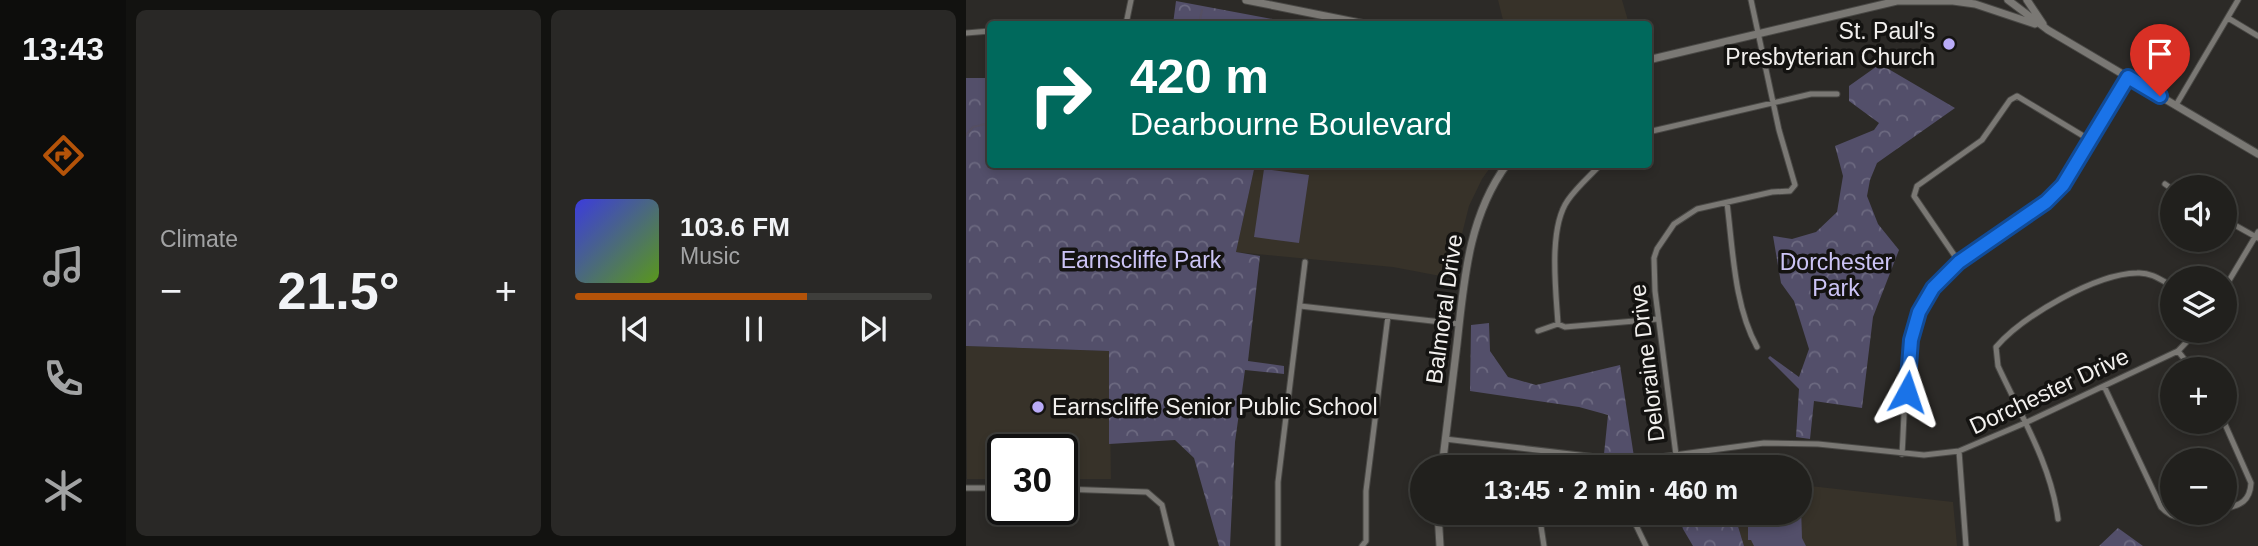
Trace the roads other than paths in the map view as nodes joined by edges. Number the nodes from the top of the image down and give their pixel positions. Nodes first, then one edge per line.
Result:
1 (1130, 0) edge
2 (1246, 0) edge
3 (1751, 0) edge
4 (2008, 0) edge
5 (2027, 0) edge
6 (2238, 0) edge
7 (1899, 1) edge
8 (2228, 18) junction
9 (1126, 21) edge
10 (1350, 21) edge
11 (2045, 28) junction
12 (987, 31) edge
13 (966, 33) edge
14 (1759, 34) junction
15 (2258, 36) edge
16 (1652, 59) edge
17 (2128, 77) junction
18 (1837, 94) dead end
19 (1773, 103) junction
20 (2176, 105) junction
21 (1652, 131) edge
22 (2090, 140) junction
23 (2258, 154) edge
24 (1504, 168) edge
25 (1597, 168) edge
26 (1727, 203) junction
27 (2237, 225) edge
28 (2257, 235) edge
29 (1305, 262) dead end
30 (1959, 262) junction
31 (2237, 268) edge
32 (2160, 279) edge
33 (1300, 306) junction
34 (1388, 316) junction
35 (1658, 319) junction
36 (1459, 324) junction
37 (1559, 324) junction
38 (1538, 331) dead end
39 (2186, 343) edge
40 (1758, 347) dead end
41 (2178, 351) junction
42 (2183, 357) edge
43 (2104, 386) junction
44 (2025, 424) junction
45 (1445, 439) junction
46 (1959, 451) junction
47 (2237, 451) edge
48 (1545, 452) junction
49 (1902, 454) junction
50 (1443, 455) edge
51 (1545, 455) edge
52 (1566, 455) edge
53 (1676, 455) joint
54 (966, 488) edge
55 (987, 488) edge
56 (1078, 490) edge
57 (2160, 506) edge
58 (2237, 506) edge
59 (2058, 519) dead end
60 (1438, 525) edge
61 (1541, 525) edge
62 (1636, 525) edge
63 (1172, 546) edge
64 (1278, 546) edge
65 (1362, 546) edge
66 (1440, 546) edge
67 (1544, 546) edge
68 (1646, 546) edge
69 (1966, 546) edge

1 - 9 street
2 - 10 street
3 - 14 street, Deloraine Drive
4 - 11 street
5 - 11 street
6 - 8 street
7 - 11 street
7 - 14 street
8 - 15 street
8 - 20 street
11 - 17 street
12 - 13 street
14 - 16 street
14 - 19 street, Deloraine Drive
17 - 20 street
17 - 22 street
18 - 19 street
19 - 21 street
19 - 26 street, Deloraine Drive
20 - 23 street
22 - 30 street
22 - 30 street
24 - 36 street, Balmoral Drive
25 - 37 street
26 - 35 street, Deloraine Drive
26 - 40 street
27 - 28 street
28 - 31 street
29 - 33 street
30 - 49 street
32 - 44 street
33 - 34 street
33 - 64 street
34 - 36 street
34 - 65 street
35 - 37 street
35 - 53 street, Deloraine Drive
36 - 45 street, Balmoral Drive
37 - 38 street
39 - 41 street, Dorchester Drive
41 - 42 street
41 - 43 street, Dorchester Drive
43 - 44 street, Dorchester Drive
43 - 57 street
44 - 46 street, Dorchester Drive
44 - 59 street
45 - 48 street, Dorchester Drive
45 - 50 street, Balmoral Drive
46 - 49 street, Dorchester Drive
46 - 69 street
47 - 58 street
48 - 51 street
48 - 52 street, Dorchester Drive
49 - 53 street, Dorchester Drive
54 - 55 street
56 - 63 street
60 - 66 street
61 - 67 street
62 - 68 street

